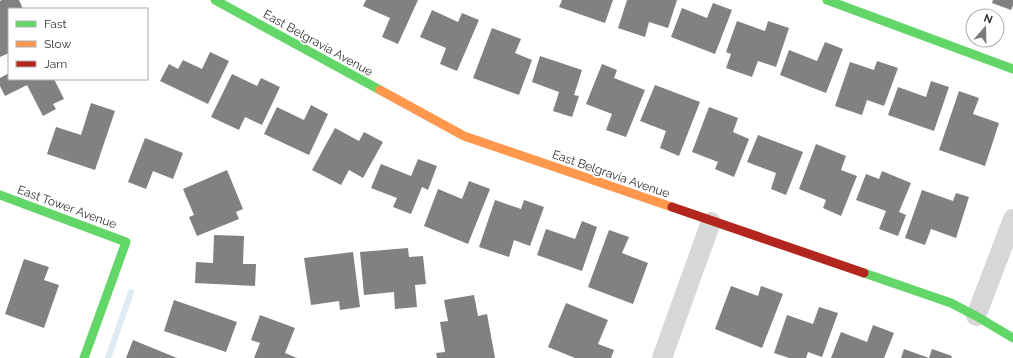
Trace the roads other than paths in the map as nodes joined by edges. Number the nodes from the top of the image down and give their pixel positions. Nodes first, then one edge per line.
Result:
1 (216, 0) edge
2 (827, 0) edge
3 (1013, 69) edge
4 (0, 195) edge
5 (1013, 219) edge
6 (711, 222) junction
7 (976, 316) junction
8 (1013, 338) edge
9 (84, 358) edge
10 (662, 358) edge

1 - 6 street, East Belgravia Avenue
2 - 3 street
4 - 9 street, East Tower Avenue
5 - 7 street
6 - 7 street, East Belgravia Avenue
6 - 10 street
7 - 8 street, East Belgravia Avenue

